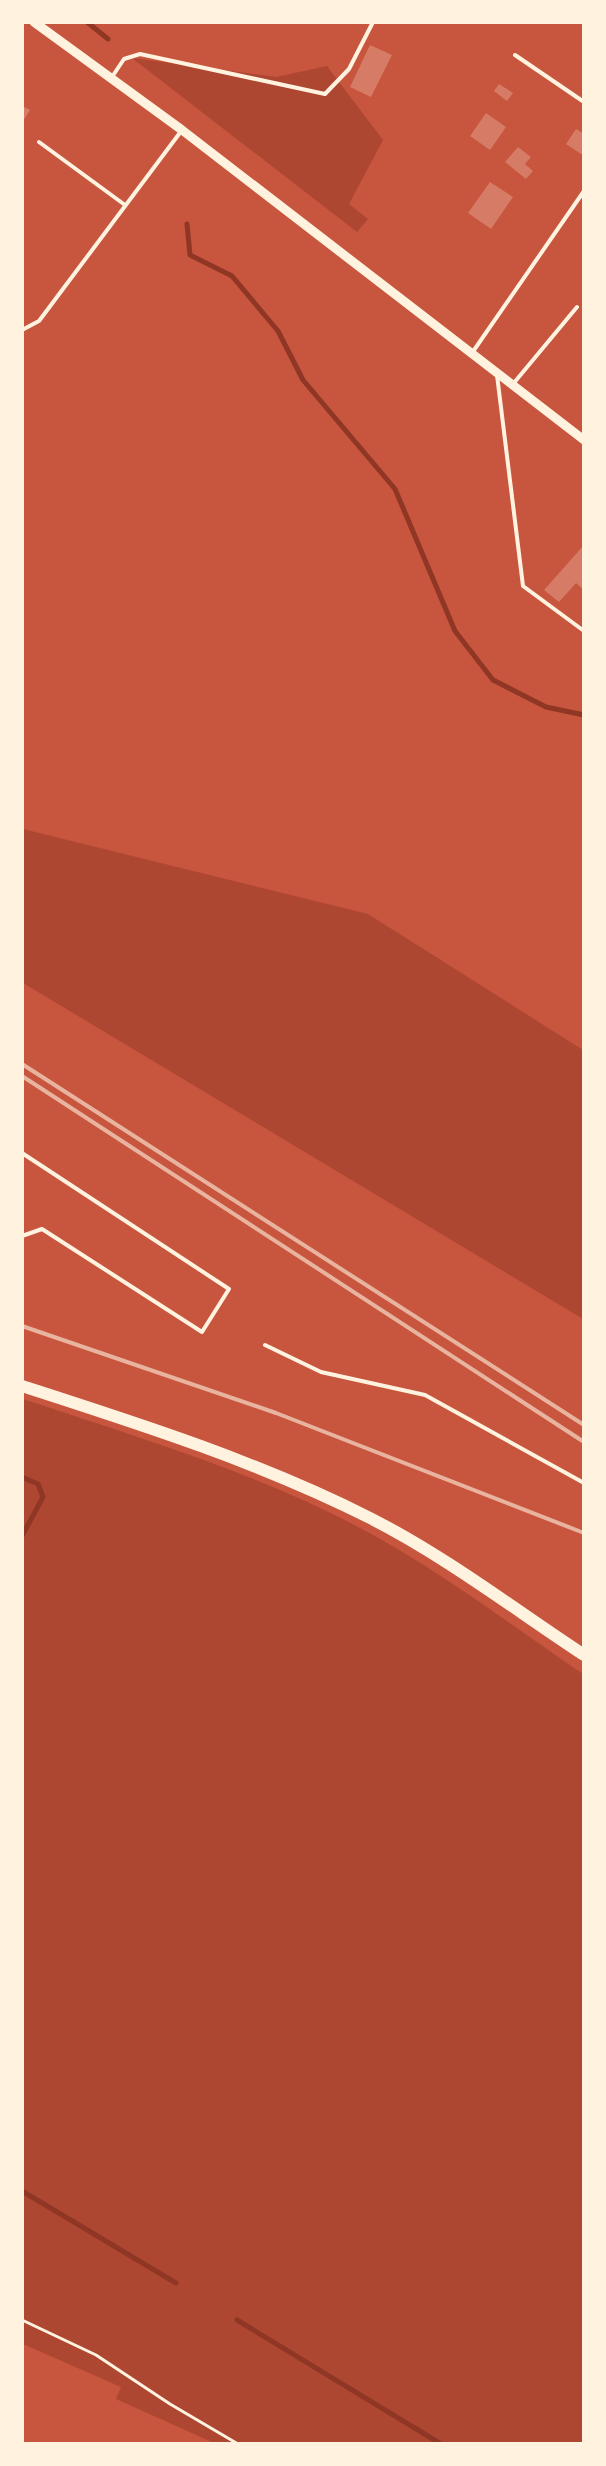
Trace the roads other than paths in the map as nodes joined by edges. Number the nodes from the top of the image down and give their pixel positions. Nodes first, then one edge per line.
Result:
1 (34, 22) edge
2 (373, 22) edge
3 (515, 55) dead end
4 (110, 79) junction
5 (584, 102) edge
6 (182, 130) junction
7 (39, 142) dead end
8 (584, 191) edge
9 (126, 205) junction
10 (577, 307) dead end
11 (22, 330) edge
12 (470, 354) junction
13 (497, 375) junction
14 (512, 386) junction
15 (584, 440) edge
16 (584, 631) edge
17 (22, 1153) edge
18 (22, 1236) edge
19 (265, 1345) dead end
20 (22, 1386) edge
21 (584, 1483) edge
22 (584, 1655) edge

1 - 4 street
2 - 4 lane
3 - 5 lane
4 - 6 street
6 - 9 lane
6 - 12 street
7 - 9 lane
8 - 12 lane
9 - 11 lane
10 - 14 lane
12 - 13 street
13 - 14 street
13 - 16 lane
14 - 15 street
17 - 18 lane
19 - 21 lane
20 - 22 main road

